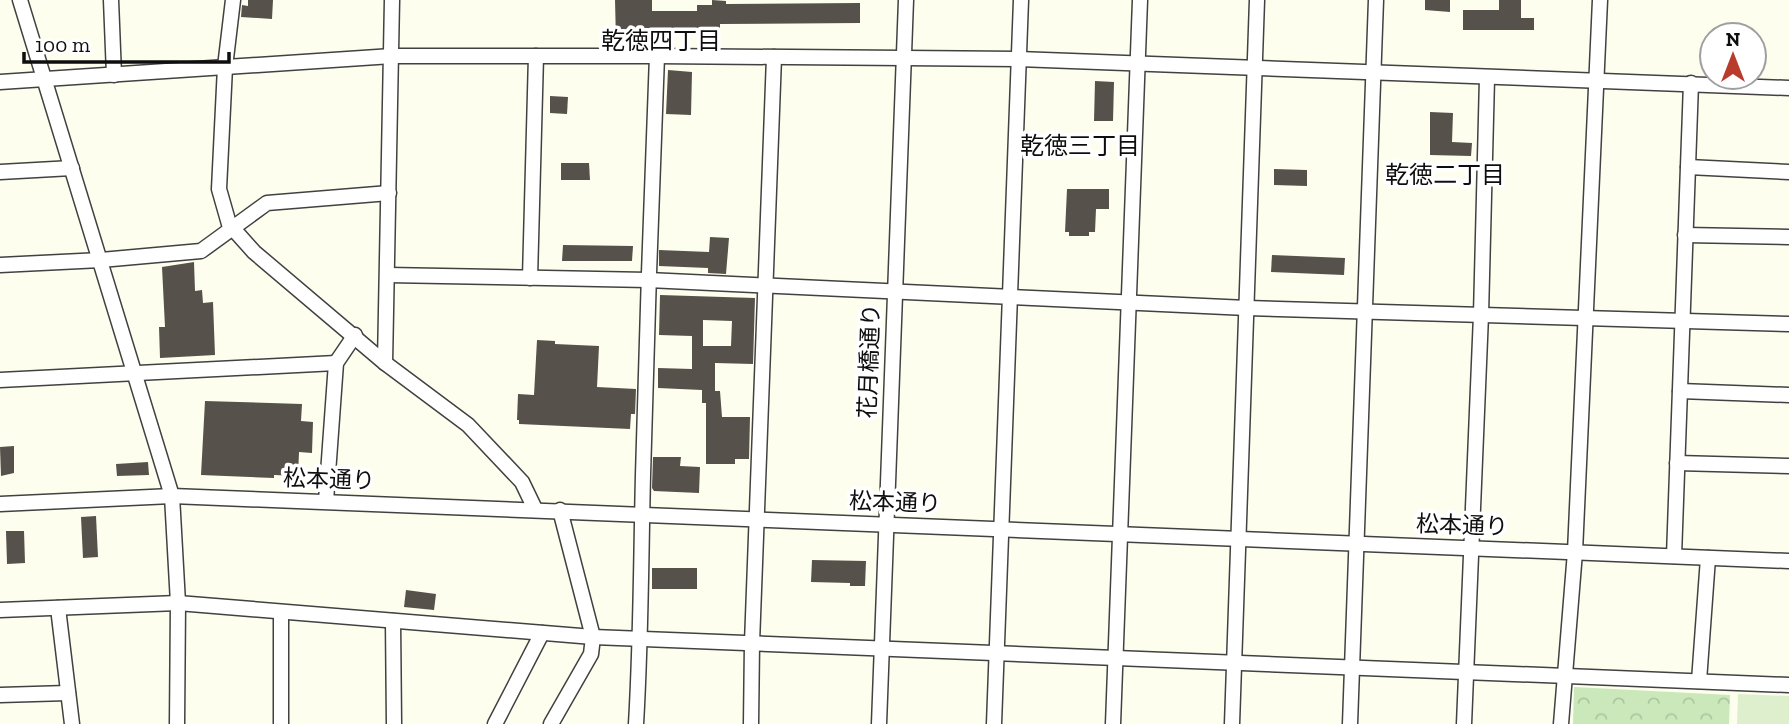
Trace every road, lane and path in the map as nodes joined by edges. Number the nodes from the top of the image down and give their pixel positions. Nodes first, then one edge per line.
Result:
1 (20, 0) edge
2 (111, 0) edge
3 (233, 0) edge
4 (392, 0) edge
5 (906, 0) edge
6 (1021, 0) edge
7 (1140, 0) edge
8 (1257, 0) edge
9 (1376, 0) edge
10 (1600, 0) edge
11 (392, 56) junction
12 (536, 56) junction
13 (657, 56) junction
14 (774, 57) junction
15 (904, 58) junction
16 (1018, 59) junction
17 (1137, 63) junction
18 (225, 66) junction
19 (1253, 67) junction
20 (1373, 72) junction
21 (114, 75) junction
22 (1487, 78) junction
23 (1597, 79) junction
24 (46, 80) junction
25 (0, 82) edge
26 (1691, 83) junction
27 (1789, 88) edge
28 (1688, 167) junction
29 (72, 168) junction
30 (0, 172) edge
31 (1789, 172) edge
32 (389, 193) junction
33 (233, 229) junction
34 (1685, 235) junction
35 (1789, 237) edge
36 (100, 260) junction
37 (0, 265) edge
38 (387, 275) junction
39 (530, 278) junction
40 (648, 280) junction
41 (767, 287) junction
42 (894, 292) junction
43 (1010, 297) junction
44 (1130, 301) junction
45 (1247, 308) junction
46 (1366, 310) junction
47 (1481, 315) junction
48 (1587, 319) junction
49 (1682, 322) junction
50 (1789, 324) edge
51 (355, 335) junction
52 (336, 363) junction
53 (385, 363) junction
54 (135, 372) junction
55 (0, 380) edge
56 (1680, 391) junction
57 (1789, 396) edge
58 (1677, 463) junction
59 (1789, 466) edge
60 (172, 496) junction
61 (326, 501) junction
62 (0, 504) edge
63 (536, 509) junction
64 (560, 510) junction
65 (642, 513) junction
66 (756, 520) junction
67 (887, 524) junction
68 (1003, 528) junction
69 (1121, 534) junction
70 (1239, 538) junction
71 (1356, 543) junction
72 (1471, 548) junction
73 (1575, 552) junction
74 (1674, 556) junction
75 (1708, 558) junction
76 (1789, 561) edge
77 (178, 603) junction
78 (58, 608) junction
79 (0, 610) edge
80 (281, 612) junction
81 (393, 621) junction
82 (541, 633) junction
83 (593, 637) junction
84 (641, 639) junction
85 (751, 643) junction
86 (882, 648) junction
87 (997, 653) junction
88 (1116, 658) junction
89 (1234, 663) junction
90 (1352, 668) junction
91 (1467, 673) junction
92 (1565, 677) junction
93 (1699, 681) junction
94 (1789, 685) edge
95 (68, 693) junction
96 (0, 695) edge
97 (72, 724) edge
98 (177, 724) edge
99 (281, 724) edge
100 (394, 724) edge
101 (495, 724) edge
102 (551, 724) edge
103 (636, 724) edge
104 (751, 724) edge
105 (879, 724) edge
106 (994, 724) edge
107 (1113, 724) edge
108 (1231, 724) edge
109 (1350, 724) edge
110 (1464, 724) edge
111 (1561, 724) edge

1 - 24 street
2 - 21 street
3 - 18 street
4 - 11 street
5 - 15 street, 花月橋通り
6 - 16 street
7 - 17 street
8 - 19 street
9 - 20 street
10 - 23 street
11 - 12 street
11 - 18 street
11 - 32 street
12 - 13 street
12 - 39 street
13 - 14 street
13 - 40 street
14 - 15 street
14 - 41 street
15 - 16 street
15 - 42 street, 花月橋通り
16 - 17 street
16 - 43 street
17 - 19 street
17 - 44 street
18 - 21 street
18 - 33 street
19 - 20 street
19 - 45 street
20 - 22 street
20 - 46 street
21 - 24 street
22 - 23 street
22 - 47 street
23 - 26 street
23 - 48 street
24 - 25 street
24 - 29 street
26 - 27 street
26 - 28 street
28 - 31 street
28 - 34 street
29 - 30 street
29 - 36 street
32 - 33 street
32 - 38 street
33 - 36 street
33 - 51 street
34 - 35 street
34 - 49 street
36 - 37 street
36 - 54 street
38 - 39 street
38 - 53 street
39 - 40 street
40 - 41 street
40 - 65 street
41 - 42 street
41 - 66 street
42 - 43 street
42 - 67 street, 花月橋通り
43 - 44 street
43 - 68 street
44 - 45 street
44 - 69 street
45 - 46 street
45 - 70 street
46 - 47 street
46 - 71 street
47 - 48 street
47 - 72 street
48 - 49 street
48 - 73 street
49 - 50 street
49 - 56 street
51 - 52 street
51 - 53 street
52 - 54 street
52 - 61 street
53 - 63 street
54 - 55 street
54 - 60 street
56 - 57 street
56 - 58 street
58 - 59 street
58 - 74 street
60 - 61 street, 松本通り
60 - 62 street, 松本通り
60 - 77 street
61 - 63 street, 松本通り
63 - 64 street, 松本通り
64 - 65 street, 松本通り
64 - 83 street
65 - 66 street, 松本通り
65 - 84 street
66 - 67 street, 松本通り
66 - 85 street
67 - 68 street, 松本通り
67 - 86 street, 花月橋通り
68 - 69 street, 松本通り
68 - 87 street
69 - 70 street, 松本通り
69 - 88 street
70 - 71 street, 松本通り
70 - 89 street
71 - 72 street, 松本通り
71 - 90 street
72 - 73 street, 松本通り
72 - 91 street
73 - 74 street, 松本通り
73 - 92 street
74 - 75 street, 松本通り
75 - 76 street, 松本通り
75 - 93 street
77 - 78 street
77 - 80 street
77 - 98 street
78 - 79 street
78 - 95 street
80 - 81 street
80 - 99 street
81 - 82 street
81 - 100 street
82 - 83 street
82 - 101 street
83 - 84 street
83 - 102 street
84 - 85 street
84 - 103 street
85 - 86 street
85 - 104 street
86 - 87 street
86 - 105 street, 花月橋通り
87 - 88 street
87 - 106 street
88 - 89 street
88 - 107 street
89 - 90 street
89 - 108 street
90 - 91 street
90 - 109 street
91 - 92 street
91 - 110 street
92 - 93 street
92 - 111 street
93 - 94 street
95 - 96 street
95 - 97 street

